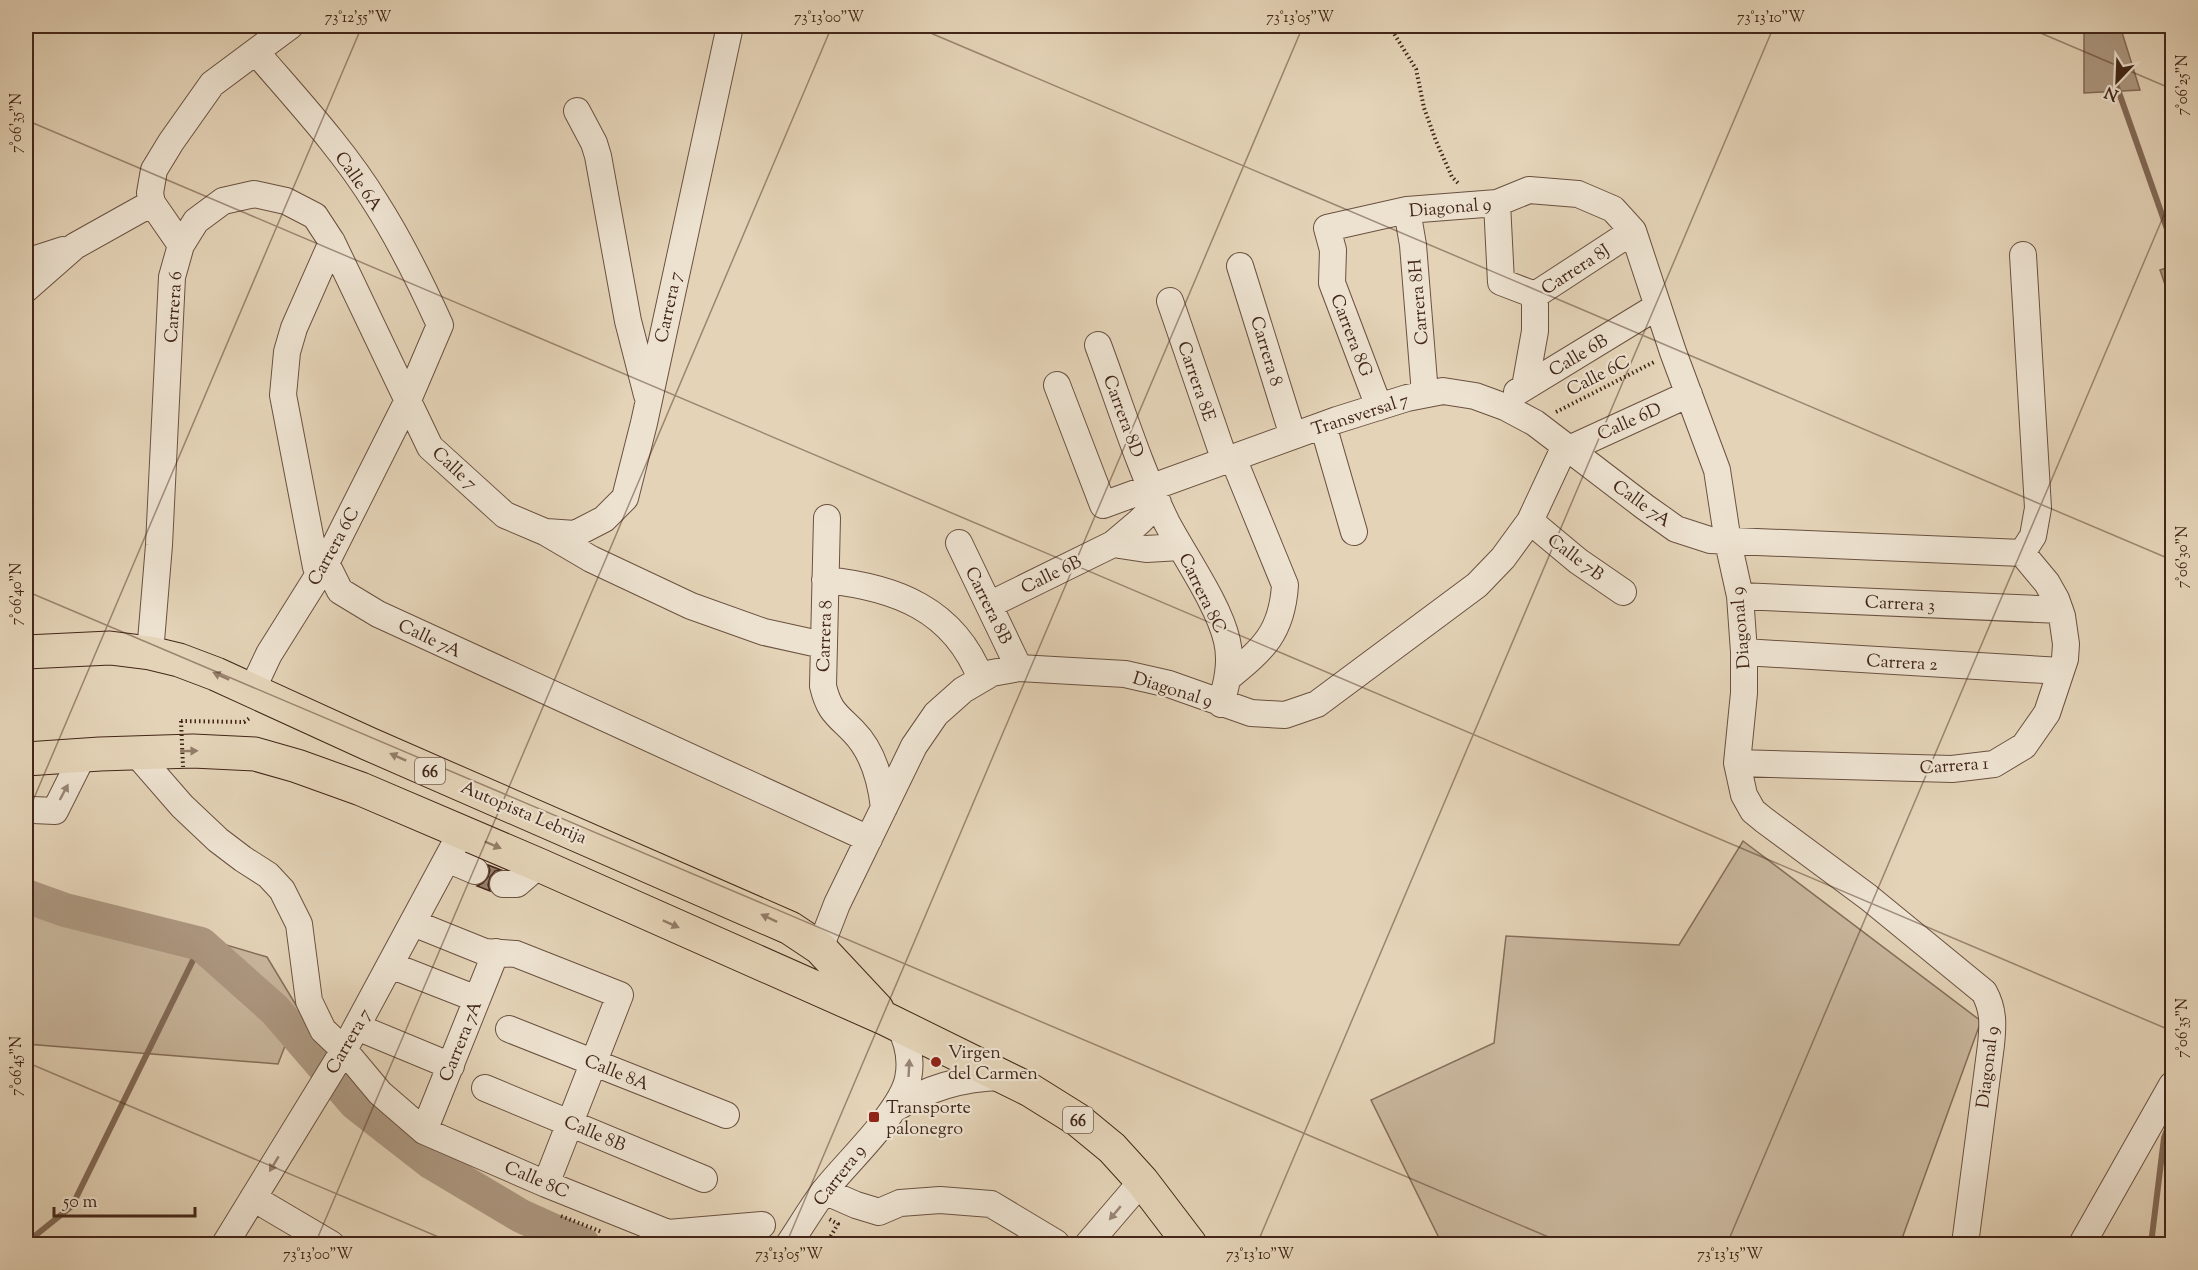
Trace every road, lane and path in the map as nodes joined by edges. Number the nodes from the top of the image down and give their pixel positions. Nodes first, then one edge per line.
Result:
1 (290, 26) edge
2 (730, 26) edge
3 (1384, 26) edge
4 (256, 52) junction
5 (578, 111) dead end
6 (152, 203) junction
7 (1489, 204) junction
8 (1407, 210) junction
9 (1327, 228) joint
10 (1633, 231) junction
11 (332, 242) junction
12 (181, 245) junction
13 (75, 246) junction
14 (2023, 255) dead end
15 (26, 262) edge
16 (1240, 266) dead end
17 (26, 290) edge
18 (1535, 295) junction
19 (1170, 301) dead end
20 (1658, 306) junction
21 (440, 325) joint
22 (1098, 345) dead end
23 (1673, 352) junction
24 (1057, 385) dead end
25 (1525, 387) junction
26 (1425, 394) junction
27 (1689, 394) junction
28 (408, 400) junction
29 (648, 402) junction
30 (1497, 404) junction
31 (1379, 407) junction
32 (1535, 423) junction
33 (1323, 425) junction
34 (1293, 436) junction
35 (1567, 447) junction
36 (1229, 460) junction
37 (1154, 495) junction
38 (827, 518) dead end
39 (1530, 521) junction
40 (545, 532) junction
41 (1353, 532) dead end
42 (1728, 542) junction
43 (959, 543) dead end
44 (1113, 543) junction
45 (1180, 547) junction
46 (2022, 553) junction
47 (326, 563) junction
48 (825, 580) junction
49 (1623, 592) dead end
50 (1740, 596) junction
51 (989, 605) junction
52 (2060, 610) junction
53 (823, 645) junction
54 (66, 650) junction
55 (26, 652) edge
56 (1744, 652) junction
57 (150, 653) junction
58 (26, 661) edge
59 (1019, 668) junction
60 (2061, 671) junction
61 (1229, 677) junction
62 (981, 679) junction
63 (264, 696) junction
64 (1221, 704) junction
65 (26, 737) edge
66 (135, 753) junction
67 (92, 755) junction
68 (26, 759) edge
69 (1737, 763) junction
70 (183, 767) dead end
71 (884, 808) junction
72 (33, 810) dead end
73 (868, 839) junction
74 (455, 845) junction
75 (539, 865) junction
76 (475, 872) dead end
77 (503, 884) dead end
78 (413, 922) junction
79 (819, 948) junction
80 (496, 952) junction
81 (390, 965) junction
82 (477, 999) junction
83 (892, 1022) junction
84 (357, 1027) junction
85 (509, 1029) dead end
86 (341, 1056) junction
87 (594, 1063) junction
88 (451, 1066) junction
89 (1002, 1077) junction
90 (2172, 1085) edge
91 (485, 1088) dead end
92 (894, 1109) junction
93 (726, 1115) dead end
94 (570, 1123) junction
95 (424, 1131) junction
96 (704, 1179) dead end
97 (1142, 1181) junction
98 (546, 1184) junction
99 (824, 1191) junction
100 (253, 1198) junction
101 (762, 1225) dead end
102 (1056, 1243) dead end
103 (826, 1244) edge
104 (225, 1245) edge
105 (331, 1245) edge
106 (789, 1245) edge
107 (868, 1245) edge
108 (1088, 1245) edge
109 (1190, 1245) edge
110 (1965, 1245) edge
111 (2082, 1245) edge

1 - 4 street
2 - 29 street, Carrera 7
3 - 7 path
4 - 6 street
4 - 21 street, Calle 6A
5 - 29 street
6 - 12 street, Carrera 6
6 - 13 street
7 - 8 street, Diagonal 9
7 - 10 street, Diagonal 9
7 - 18 street
8 - 9 street, Diagonal 9
8 - 26 street, Carrera 8H
9 - 31 street, Carrera 8G
10 - 18 street, Carrera 8J
10 - 20 street, Diagonal 9
11 - 12 street, Calle 7
11 - 28 street, Calle 7
11 - 47 street, Calle 7A
12 - 57 street, Carrera 6
13 - 15 street
13 - 17 street
14 - 46 street
16 - 34 street, Carrera 8
18 - 25 street, Carrera 8J
19 - 36 street, Carrera 8E
20 - 23 street, Diagonal 9
20 - 25 street, Calle 6B
21 - 28 street, Carrera 6C
22 - 37 street, Carrera 8D
23 - 27 street, Diagonal 9
23 - 32 path, Calle 6C
24 - 37 street
25 - 30 street, Calle 6B
26 - 30 street, Transversal 7
26 - 31 street, Transversal 7
27 - 35 street, Calle 6D
27 - 42 street, Diagonal 9
28 - 40 street, Calle 7
28 - 47 street, Carrera 6C
29 - 40 street, Carrera 7
30 - 32 street, Transversal 7
31 - 33 street, Transversal 7
32 - 35 street, Transversal 7
33 - 34 street, Transversal 7
33 - 41 street
34 - 36 street, Transversal 7
35 - 39 street, Diagonal 9
35 - 42 street, Calle 7A
36 - 37 street, Transversal 7
36 - 61 street
37 - 44 street, Calle 6B
37 - 45 street, Carrera 8C
38 - 48 street, Carrera 8
39 - 49 street, Calle 7B
39 - 64 street, Diagonal 9
40 - 53 street, Calle 7
42 - 46 street, Calle 7A
42 - 50 street, Diagonal 9
43 - 51 street, Carrera 8B
44 - 45 street
44 - 51 street, Calle 6B
45 - 61 street, Carrera 8C
46 - 52 street, Carrera 1
47 - 63 street, Carrera 6C
47 - 73 street, Calle 7A
48 - 53 street, Carrera 8
48 - 62 street
50 - 52 street, Carrera 3
50 - 56 street, Diagonal 9
51 - 59 street, Carrera 8B
52 - 60 street, Carrera 1
53 - 71 street, Carrera 8
54 - 55 highway, Autopista Lebrija / 66
54 - 57 highway, Autopista Lebrija / 66
54 - 58 highway
56 - 60 street, Carrera 2
56 - 69 street, Diagonal 9
63 -> 57 highway, Autopista Lebrija / 66
59 - 62 street, Diagonal 9
59 - 64 street, Diagonal 9
60 - 69 street, Carrera 1
61 - 64 street, Carrera 8C
62 - 71 street, Diagonal 9
63 - 70 path, bridge
79 -> 63 highway, Autopista Lebrija / 66
65 - 67 highway
66 - 67 highway, Autopista Lebrija / 66
66 -> 74 highway, Autopista Lebrija / 66
66 - 86 street, Calle 8C
67 - 68 highway, Autopista Lebrija / 66
72 -> 67 street
69 - 110 street, Diagonal 9
71 - 73 street, Diagonal 9
73 - 79 street, Diagonal 9
74 -> 75 highway, Autopista Lebrija / 66
74 - 76 street
74 - 78 street, Carrera 7
75 - 77 street
75 -> 83 highway, Autopista Lebrija / 66
78 - 80 street
78 - 81 street, Carrera 7
79 - 83 highway, Autopista Lebrija / 66
80 - 82 street, Carrera 7A
80 - 87 street
81 - 82 street
81 - 84 street, Carrera 7
82 - 88 street, Carrera 7A
83 - 89 highway, Autopista Lebrija / 66
92 -> 83 street, Carrera 9
84 - 86 street, Carrera 7
84 - 88 street
85 - 87 street, Calle 8A
86 - 95 street, Calle 8C
86 -> 100 street, Carrera 7
87 - 93 street, Calle 8A
87 - 94 street
88 - 95 street, Carrera 7A
89 - 92 street, Carrera 9
89 - 97 highway, Autopista Lebrija / 66
90 - 111 street
91 - 94 street, Calle 8B
92 - 99 street, Carrera 9
94 - 96 street, Calle 8B
94 - 98 street
95 - 98 street, Calle 8C
97 -> 108 street
97 - 109 highway, Autopista Lebrija / 66
98 - 101 street, Calle 8C
99 - 102 street
99 - 106 street, Carrera 9
100 - 104 street, Carrera 7
100 - 105 street
103 - 107 path

